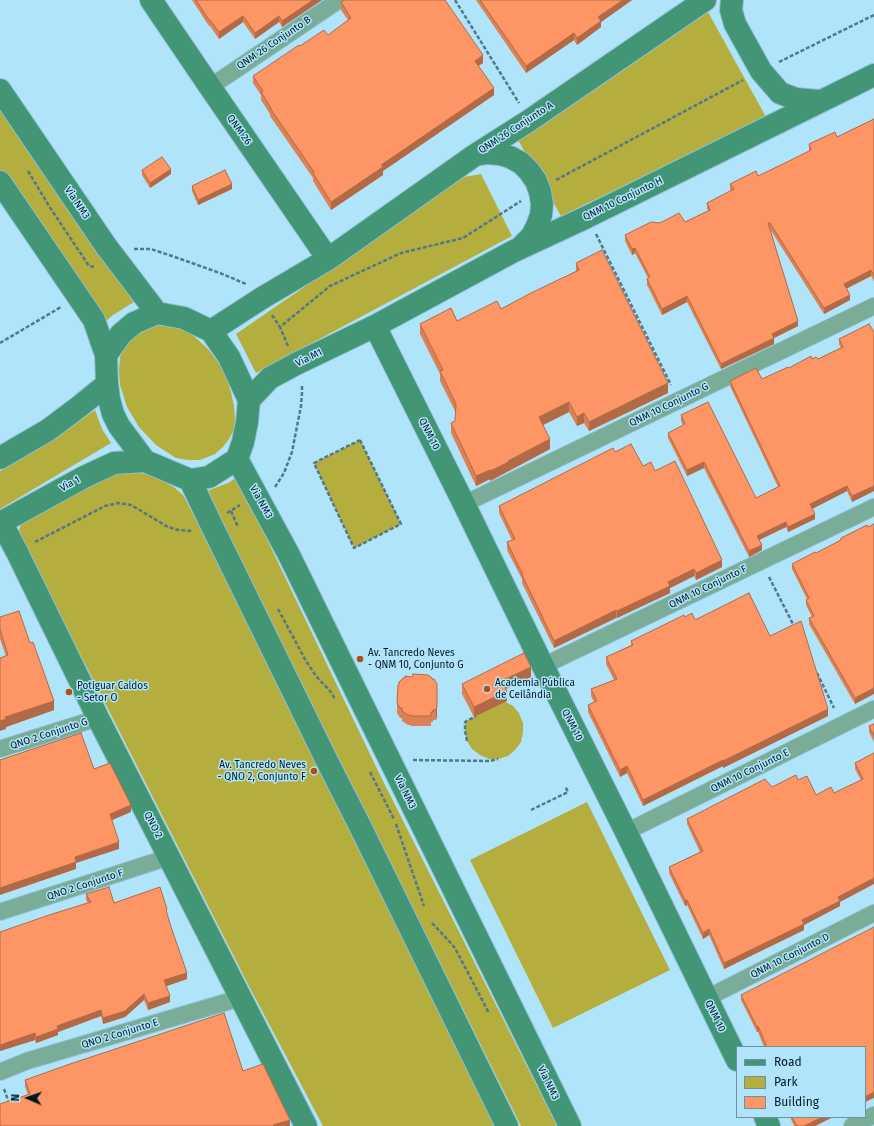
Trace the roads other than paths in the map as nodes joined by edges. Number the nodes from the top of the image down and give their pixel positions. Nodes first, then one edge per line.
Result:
1 (151, 0) edge
2 (339, 0) edge
3 (705, 0) edge
4 (732, 0) edge
5 (874, 75) edge
6 (210, 87) junction
7 (0, 90) edge
8 (819, 102) junction
9 (475, 155) junction
10 (0, 182) edge
11 (514, 251) junction
12 (328, 259) junction
13 (874, 306) edge
14 (157, 314) junction
15 (375, 326) junction
16 (211, 331) junction
17 (106, 355) junction
18 (107, 384) junction
19 (250, 400) junction
20 (0, 458) edge
21 (237, 459) junction
22 (145, 460) junction
23 (190, 480) junction
24 (464, 504) junction
25 (874, 507) edge
26 (0, 522) edge
27 (542, 666) junction
28 (874, 709) edge
29 (98, 718) junction
30 (0, 749) edge
31 (626, 832) junction
32 (170, 857) junction
33 (0, 912) edge
34 (874, 913) edge
35 (240, 998) junction
36 (707, 998) junction
37 (736, 1058) edge
38 (1, 1078) edge
39 (874, 1115) edge
40 (306, 1126) edge
41 (507, 1126) edge
42 (570, 1126) edge
43 (852, 1126) edge

1 - 6 main road, QNM 26
2 - 6 street, QNM 26 Conjunto B
3 - 9 main road, QNM 26 Conjunto A
4 - 8 main road
5 - 8 main road, QNM 10 Conjunto H
6 - 12 main road, QNM 26
7 - 14 main road, Via NM3
8 - 11 main road, QNM 10 Conjunto H
9 - 11 main road
9 - 12 main road, QNM 26 Conjunto A
10 - 17 main road
11 - 15 main road, QNM 10 Conjunto H
12 - 16 main road
13 - 24 street, QNM 10 Conjunto G
14 - 16 main road
14 - 17 main road
15 - 19 main road, Via M1
15 - 24 main road, QNM 10
16 - 19 main road
17 - 18 main road
18 - 20 main road
18 - 22 main road
19 - 21 main road
21 - 23 main road
21 - 42 main road, Via NM3
22 - 23 main road
22 - 26 main road, Via 1
23 - 41 main road
24 - 27 main road, QNM 10
25 - 27 street, QNM 10 Conjunto F
26 - 29 main road, QNO 2
27 - 31 main road, QNM 10
28 - 31 street, QNM 10 Conjunto E
29 - 30 street, QNO 2 Conjunto G
29 - 32 main road, QNO 2
31 - 36 main road, QNM 10
32 - 33 street, QNO 2 Conjunto F
32 - 35 main road, QNO 2
34 - 36 street, QNM 10 Conjunto D
35 - 38 street, QNO 2 Conjunto E
35 - 40 main road, QNO 2
36 - 37 main road, QNM 10
39 - 43 street

